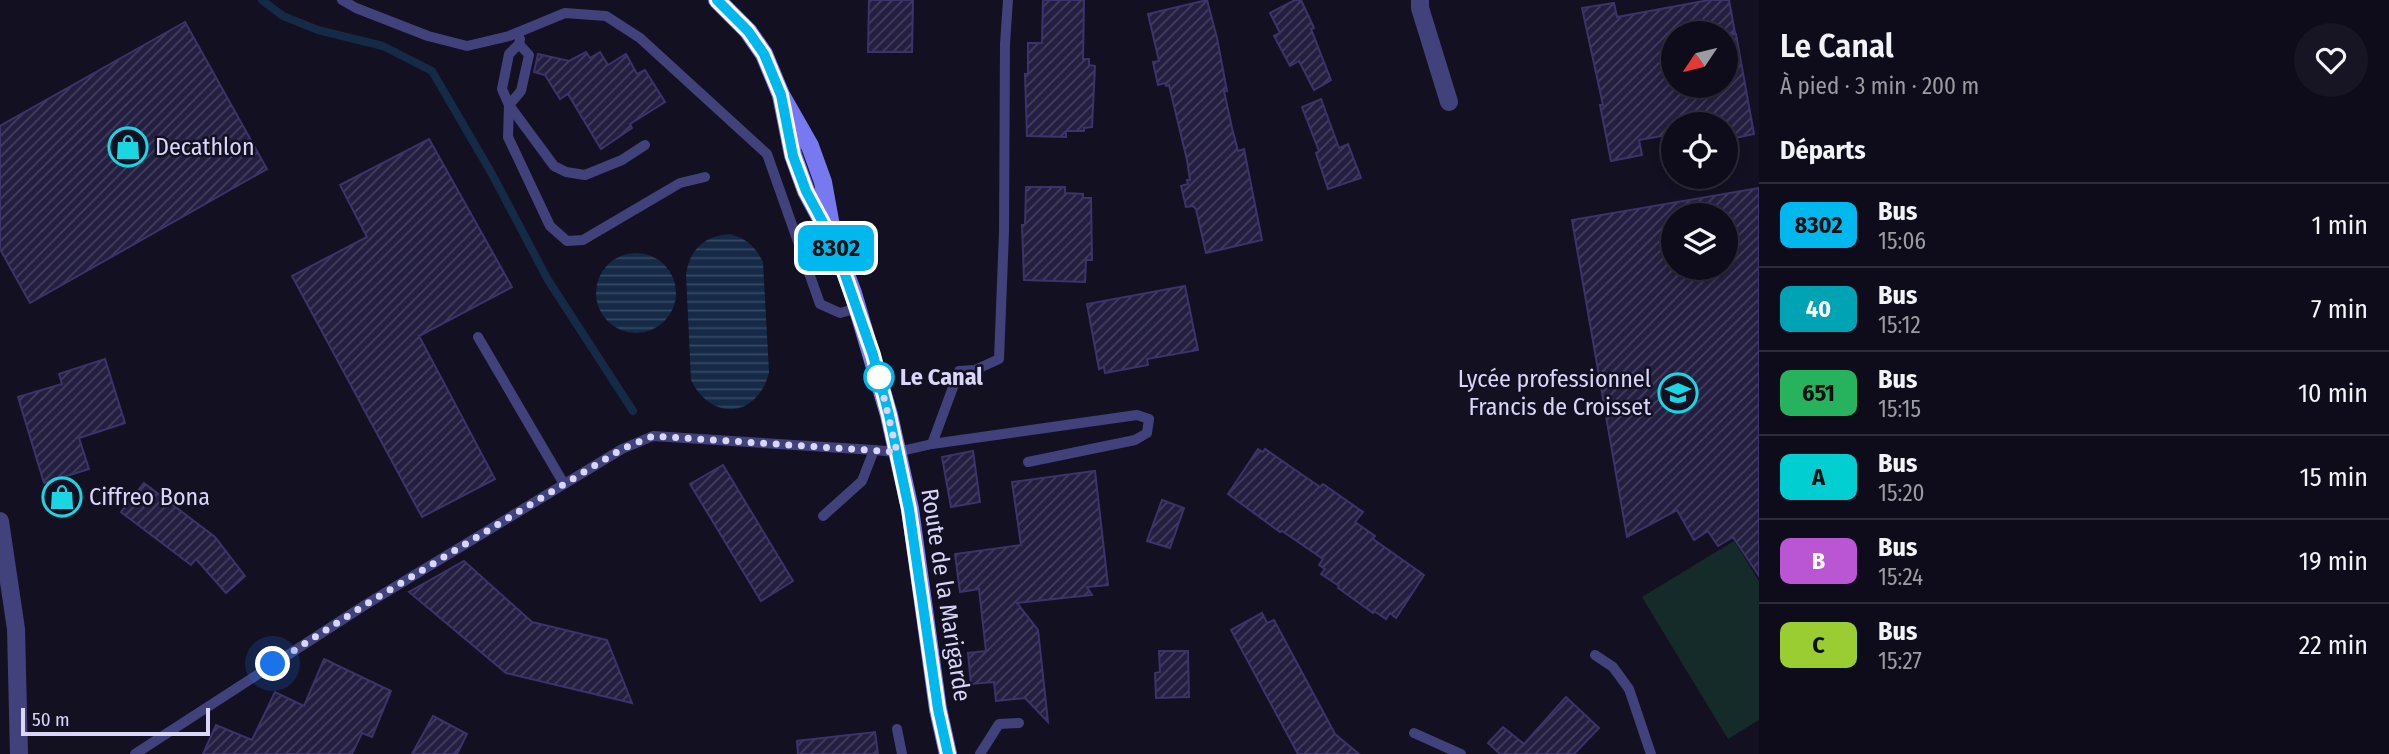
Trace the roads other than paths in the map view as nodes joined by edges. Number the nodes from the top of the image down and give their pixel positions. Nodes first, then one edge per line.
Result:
1 (342, 0) edge
2 (717, 0) edge
3 (1008, 0) edge
4 (1420, 0) edge
5 (522, 31) junction
6 (519, 44) junction
7 (1449, 102) dead end
8 (509, 105) junction
9 (645, 145) dead end
10 (705, 177) dead end
11 (858, 308) junction
12 (478, 337) dead end
13 (932, 444) junction
14 (874, 450) junction
15 (897, 452) junction
16 (1028, 462) dead end
17 (564, 484) junction
18 (823, 516) dead end
19 (0, 521) edge
20 (1595, 655) dead end
21 (1019, 723) dead end
22 (897, 729) dead end
23 (1414, 733) dead end
24 (19, 754) edge
25 (135, 754) edge
26 (902, 754) edge
27 (948, 754) edge
28 (980, 754) edge
29 (1461, 754) edge
30 (1651, 754) edge

1 - 5 lane
2 - 11 main road, Route de la Marigarde
3 - 13 lane
4 - 7 street
5 - 6 lane
5 - 11 lane
6 - 8 lane
6 - 8 lane
8 - 9 lane
8 - 10 lane
11 - 15 main road, Route de la Marigarde
12 - 17 lane
13 - 15 lane
13 - 16 lane
14 - 15 lane
14 - 17 lane
14 - 18 lane
15 - 27 main road, Route de la Marigarde
17 - 25 lane
19 - 24 street
20 - 30 lane
21 - 28 lane
22 - 26 lane
23 - 29 lane

